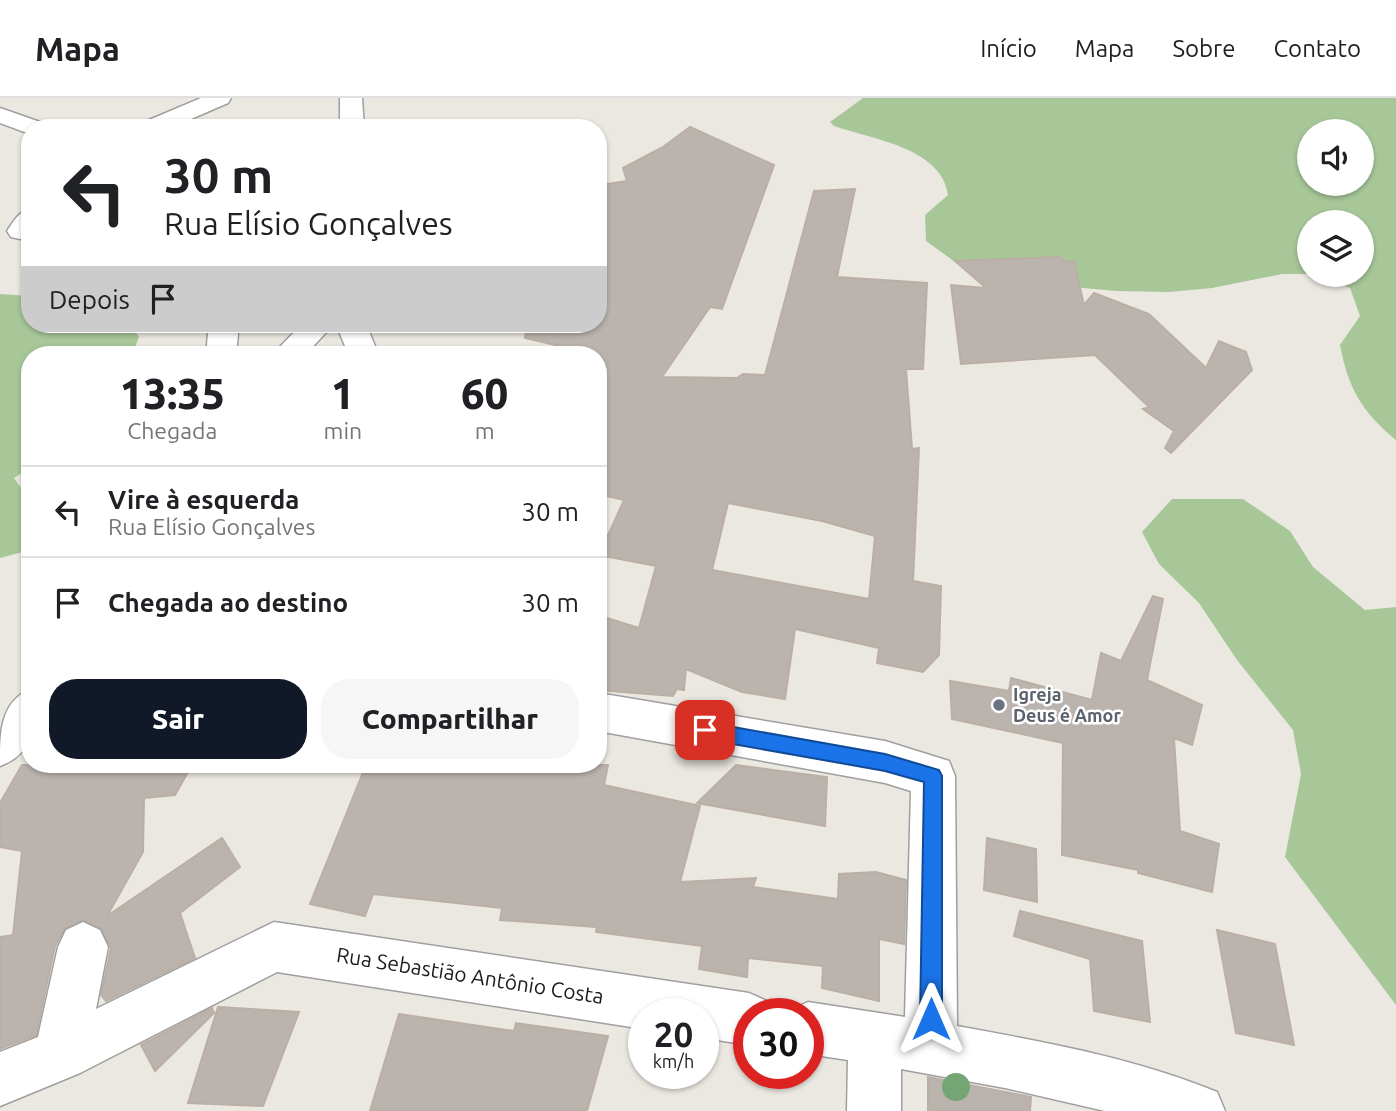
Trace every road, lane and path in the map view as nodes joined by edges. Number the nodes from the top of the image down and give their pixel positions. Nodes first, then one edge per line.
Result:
1 (220, 98) edge
2 (351, 98) edge
3 (0, 115) edge
4 (171, 119) edge
5 (352, 119) edge
6 (21, 123) edge
7 (309, 333) edge
8 (296, 346) edge
9 (607, 714) edge
10 (21, 719) edge
11 (0, 746) edge
12 (83, 947) dead end
13 (733, 1017) edge
14 (824, 1030) edge
15 (875, 1038) junction
16 (930, 1046) junction
17 (61, 1054) junction
18 (0, 1079) edge
19 (874, 1111) edge
20 (1198, 1111) edge

1 - 4 street
2 - 5 street
3 - 6 street
7 - 8 street
9 - 16 street
10 - 11 street
12 - 17 street
13 - 17 street, Rua Sebastião Antônio Costa
14 - 15 street
15 - 16 street
15 - 19 street
16 - 20 street
17 - 18 street

